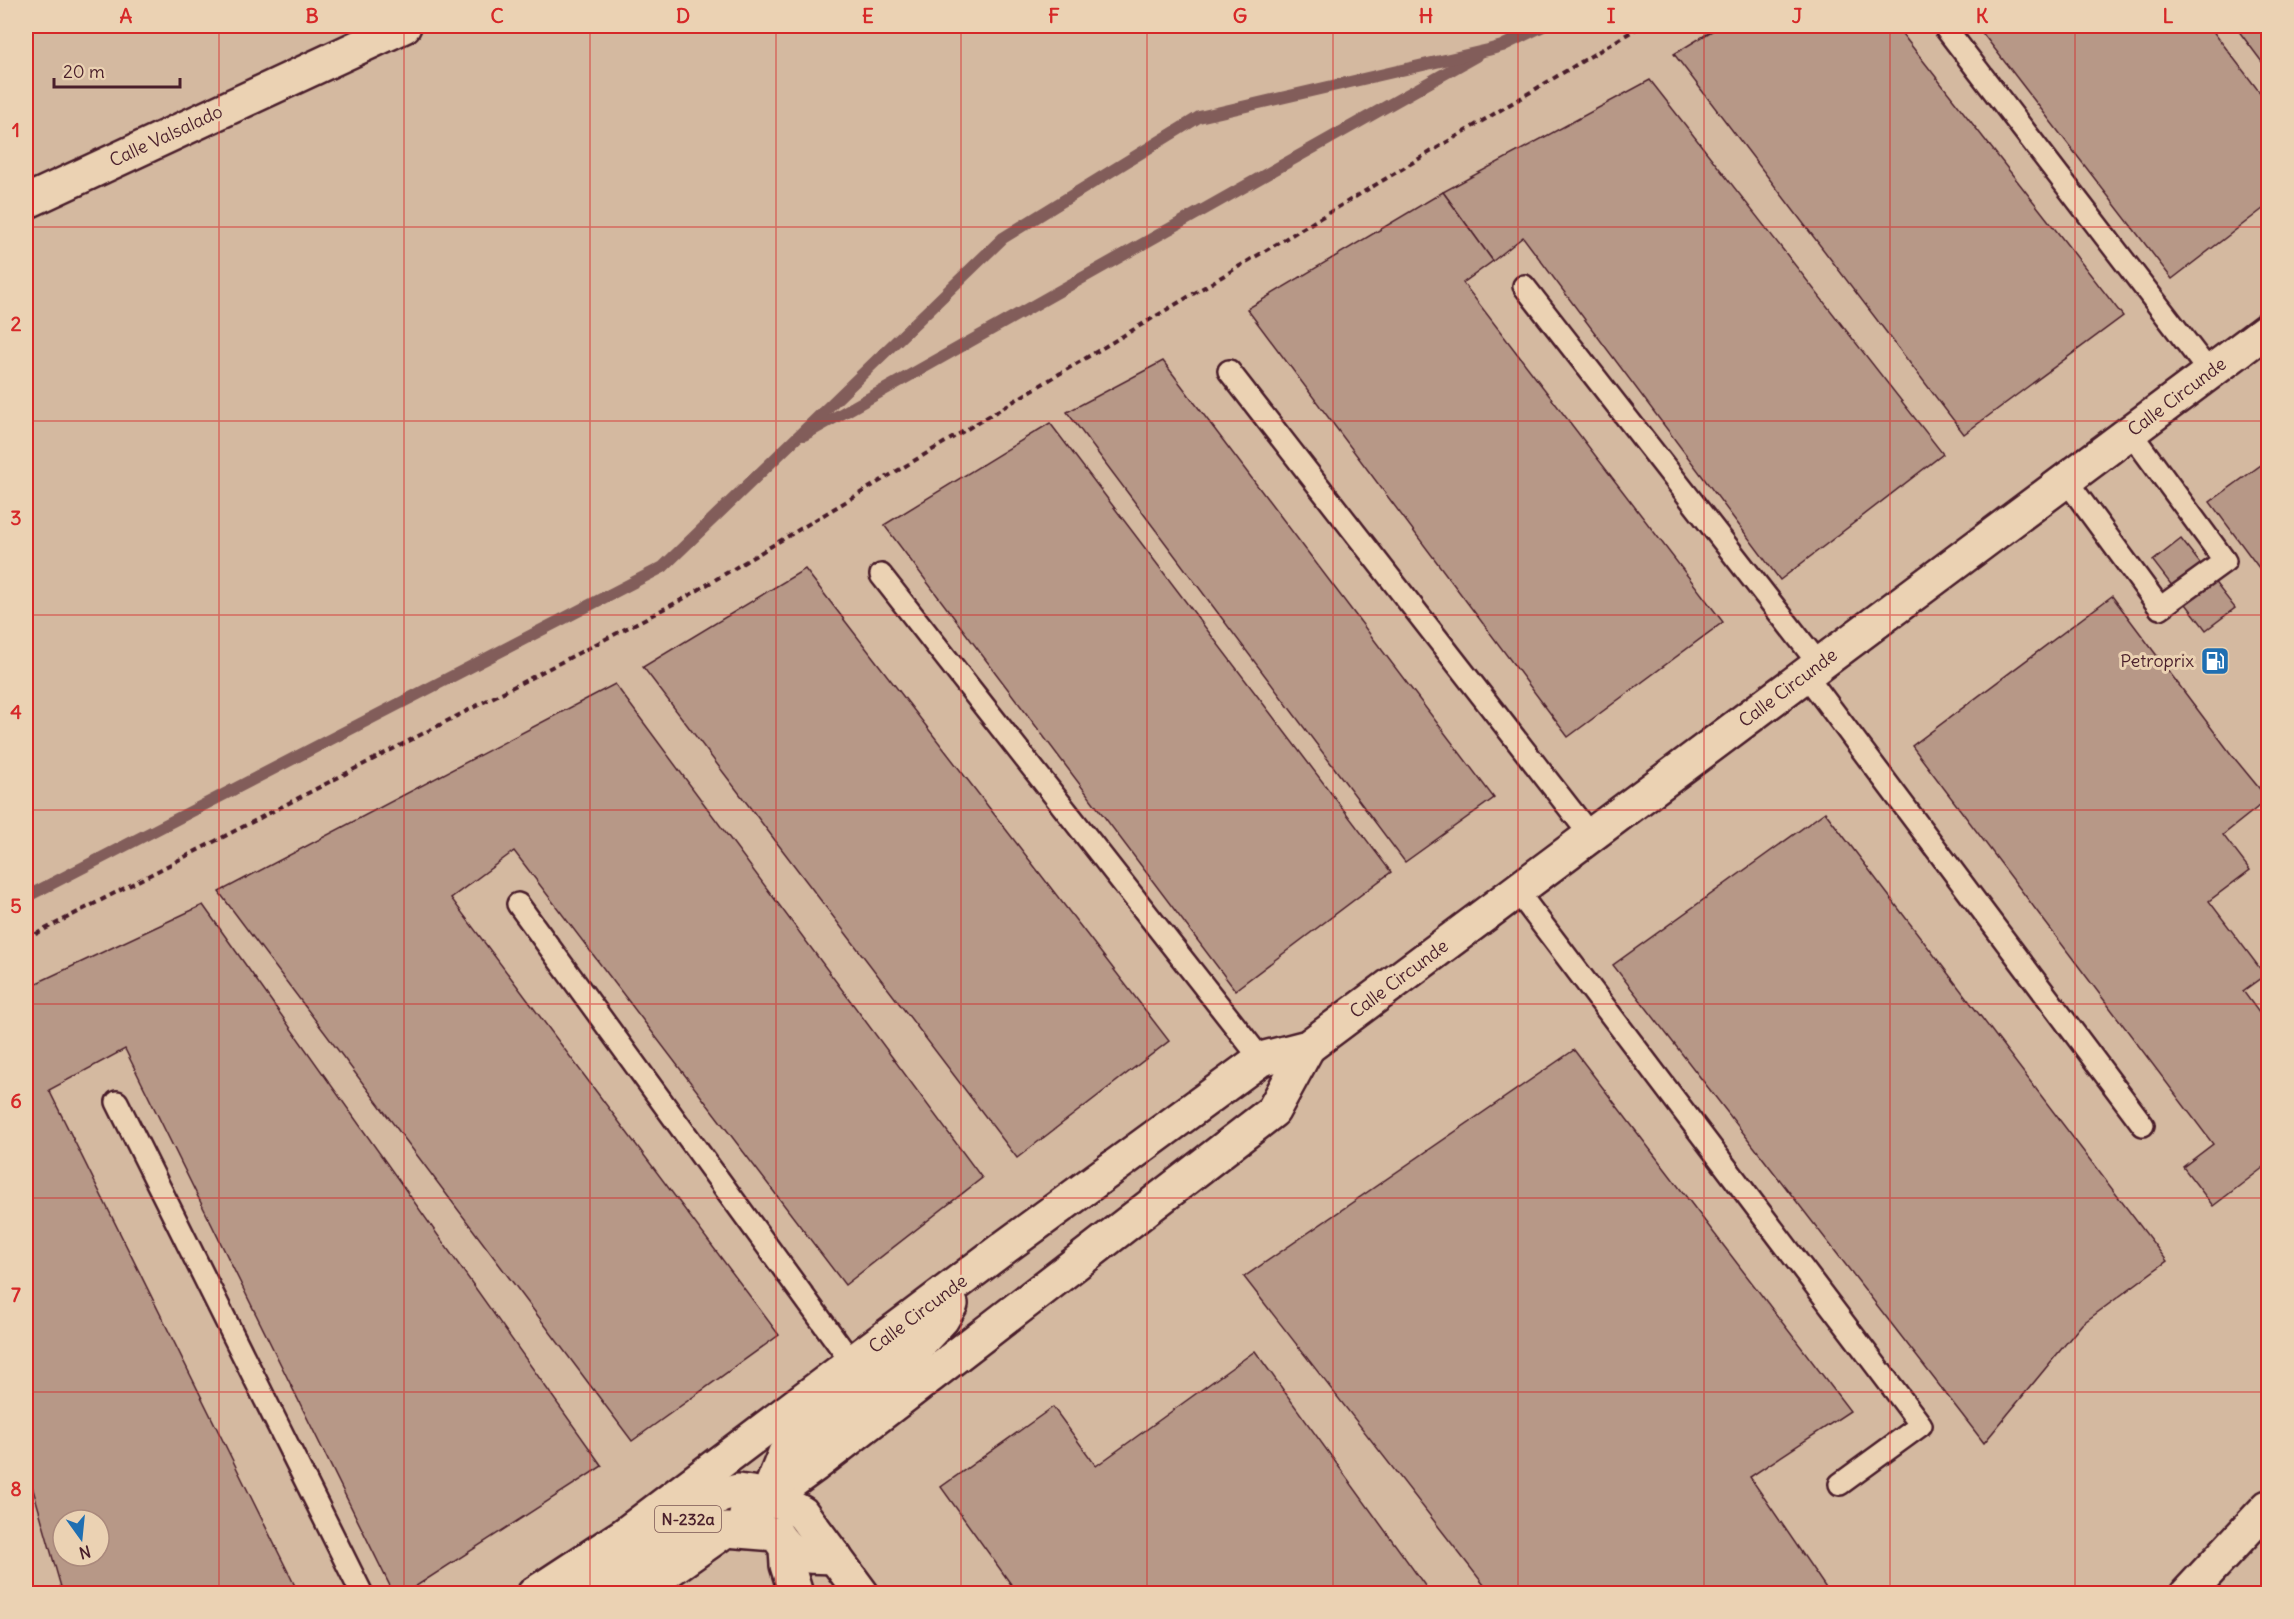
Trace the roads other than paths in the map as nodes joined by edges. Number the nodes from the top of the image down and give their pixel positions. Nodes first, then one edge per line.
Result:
1 (404, 26) edge
2 (1944, 26) edge
3 (26, 202) edge
4 (1524, 286) dead end
5 (2268, 329) edge
6 (1229, 371) dead end
7 (2210, 373) junction
8 (2130, 432) junction
9 (2066, 480) junction
10 (881, 575) dead end
11 (1813, 670) junction
12 (1591, 836) junction
13 (1517, 891) junction
14 (518, 904) dead end
15 (1308, 1047) junction
16 (1261, 1059) junction
17 (117, 1102) dead end
18 (2143, 1125) dead end
19 (967, 1277) junction
20 (853, 1364) junction
21 (1840, 1484) dead end
22 (2268, 1507) edge
23 (768, 1522) junction
24 (2191, 1592) edge
25 (363, 1593) edge
26 (534, 1593) edge
27 (586, 1593) edge
28 (635, 1593) edge
29 (796, 1593) edge
30 (862, 1593) edge

1 - 3 main road, Calle Valsalado
2 - 7 lane
4 - 11 lane
5 - 7 main road, Calle Circunde
6 - 12 lane
7 - 8 main road, Calle Circunde
8 - 9 main road, Calle Circunde
8 - 9 lane
9 - 11 main road, Calle Circunde
10 - 16 lane
11 - 12 main road, Calle Circunde
11 - 18 lane
12 - 13 main road, Calle Circunde
13 - 15 main road, Calle Circunde
13 - 21 lane
14 - 20 lane
15 - 16 main road, Calle Circunde
15 - 23 main road, Calle Circunde
16 - 19 main road, Calle Circunde
17 - 25 lane
19 - 20 main road, Calle Circunde
19 - 23 main road
20 - 26 main road, Calle Circunde
22 - 24 main road
23 - 27 main road, N-232a
23 - 28 main road, N-232a
23 - 29 main road
23 - 30 main road

